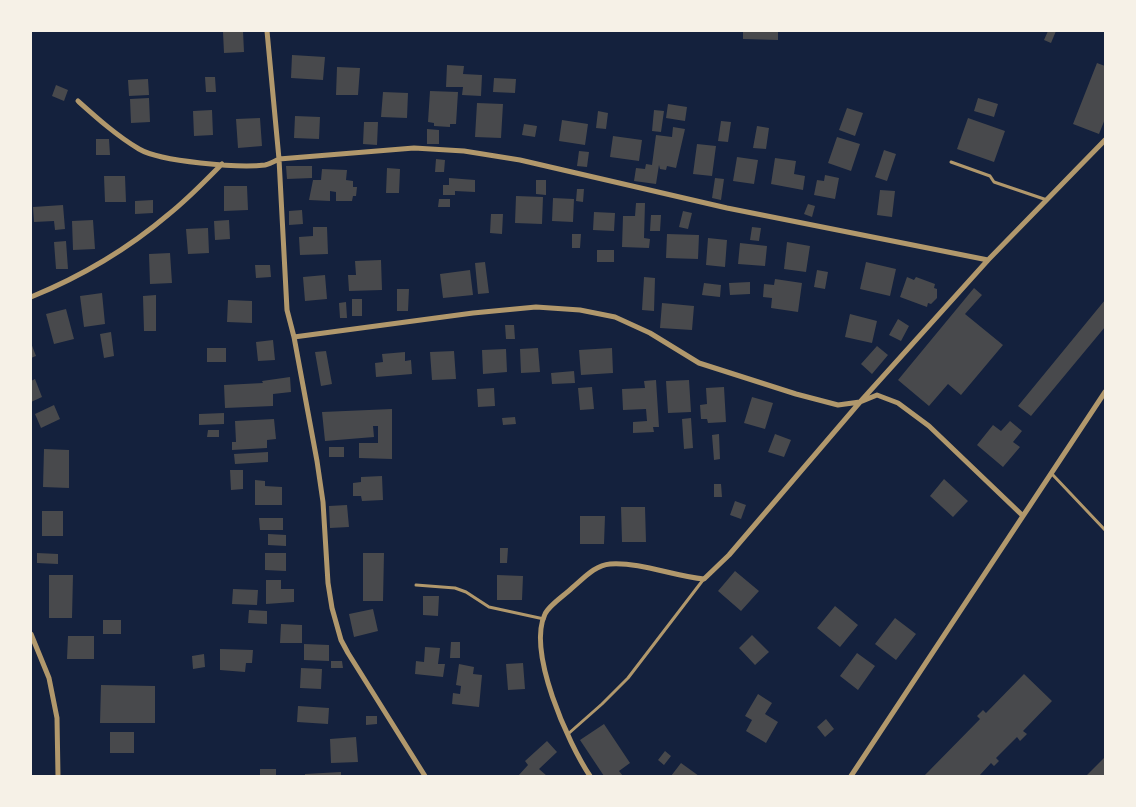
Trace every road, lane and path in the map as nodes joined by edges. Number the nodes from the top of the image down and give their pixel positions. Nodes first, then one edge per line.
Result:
1 (267, 31) edge
2 (78, 101) dead end
3 (1105, 140) edge
4 (279, 159) junction
5 (951, 162) dead end
6 (222, 164) junction
7 (1048, 200) junction
8 (988, 260) junction
9 (31, 297) edge
10 (294, 337) junction
11 (1105, 392) edge
12 (860, 402) junction
13 (1052, 474) junction
14 (1022, 516) junction
15 (1105, 530) edge
16 (704, 579) junction
17 (416, 585) dead end
18 (544, 619) junction
19 (31, 634) edge
20 (567, 734) junction
21 (58, 776) edge
22 (425, 776) edge
23 (590, 776) edge
24 (851, 776) edge

1 - 4 street
2 - 6 street
3 - 7 street
4 - 6 street
4 - 8 street
4 - 10 street
5 - 7 lane
6 - 9 street
7 - 8 street
8 - 12 street
10 - 12 street
10 - 22 street
11 - 13 street
12 - 14 street
12 - 16 street
13 - 14 street
13 - 15 lane
14 - 24 street
16 - 18 street
16 - 20 lane
17 - 18 lane
18 - 20 street
19 - 21 street
20 - 23 street

